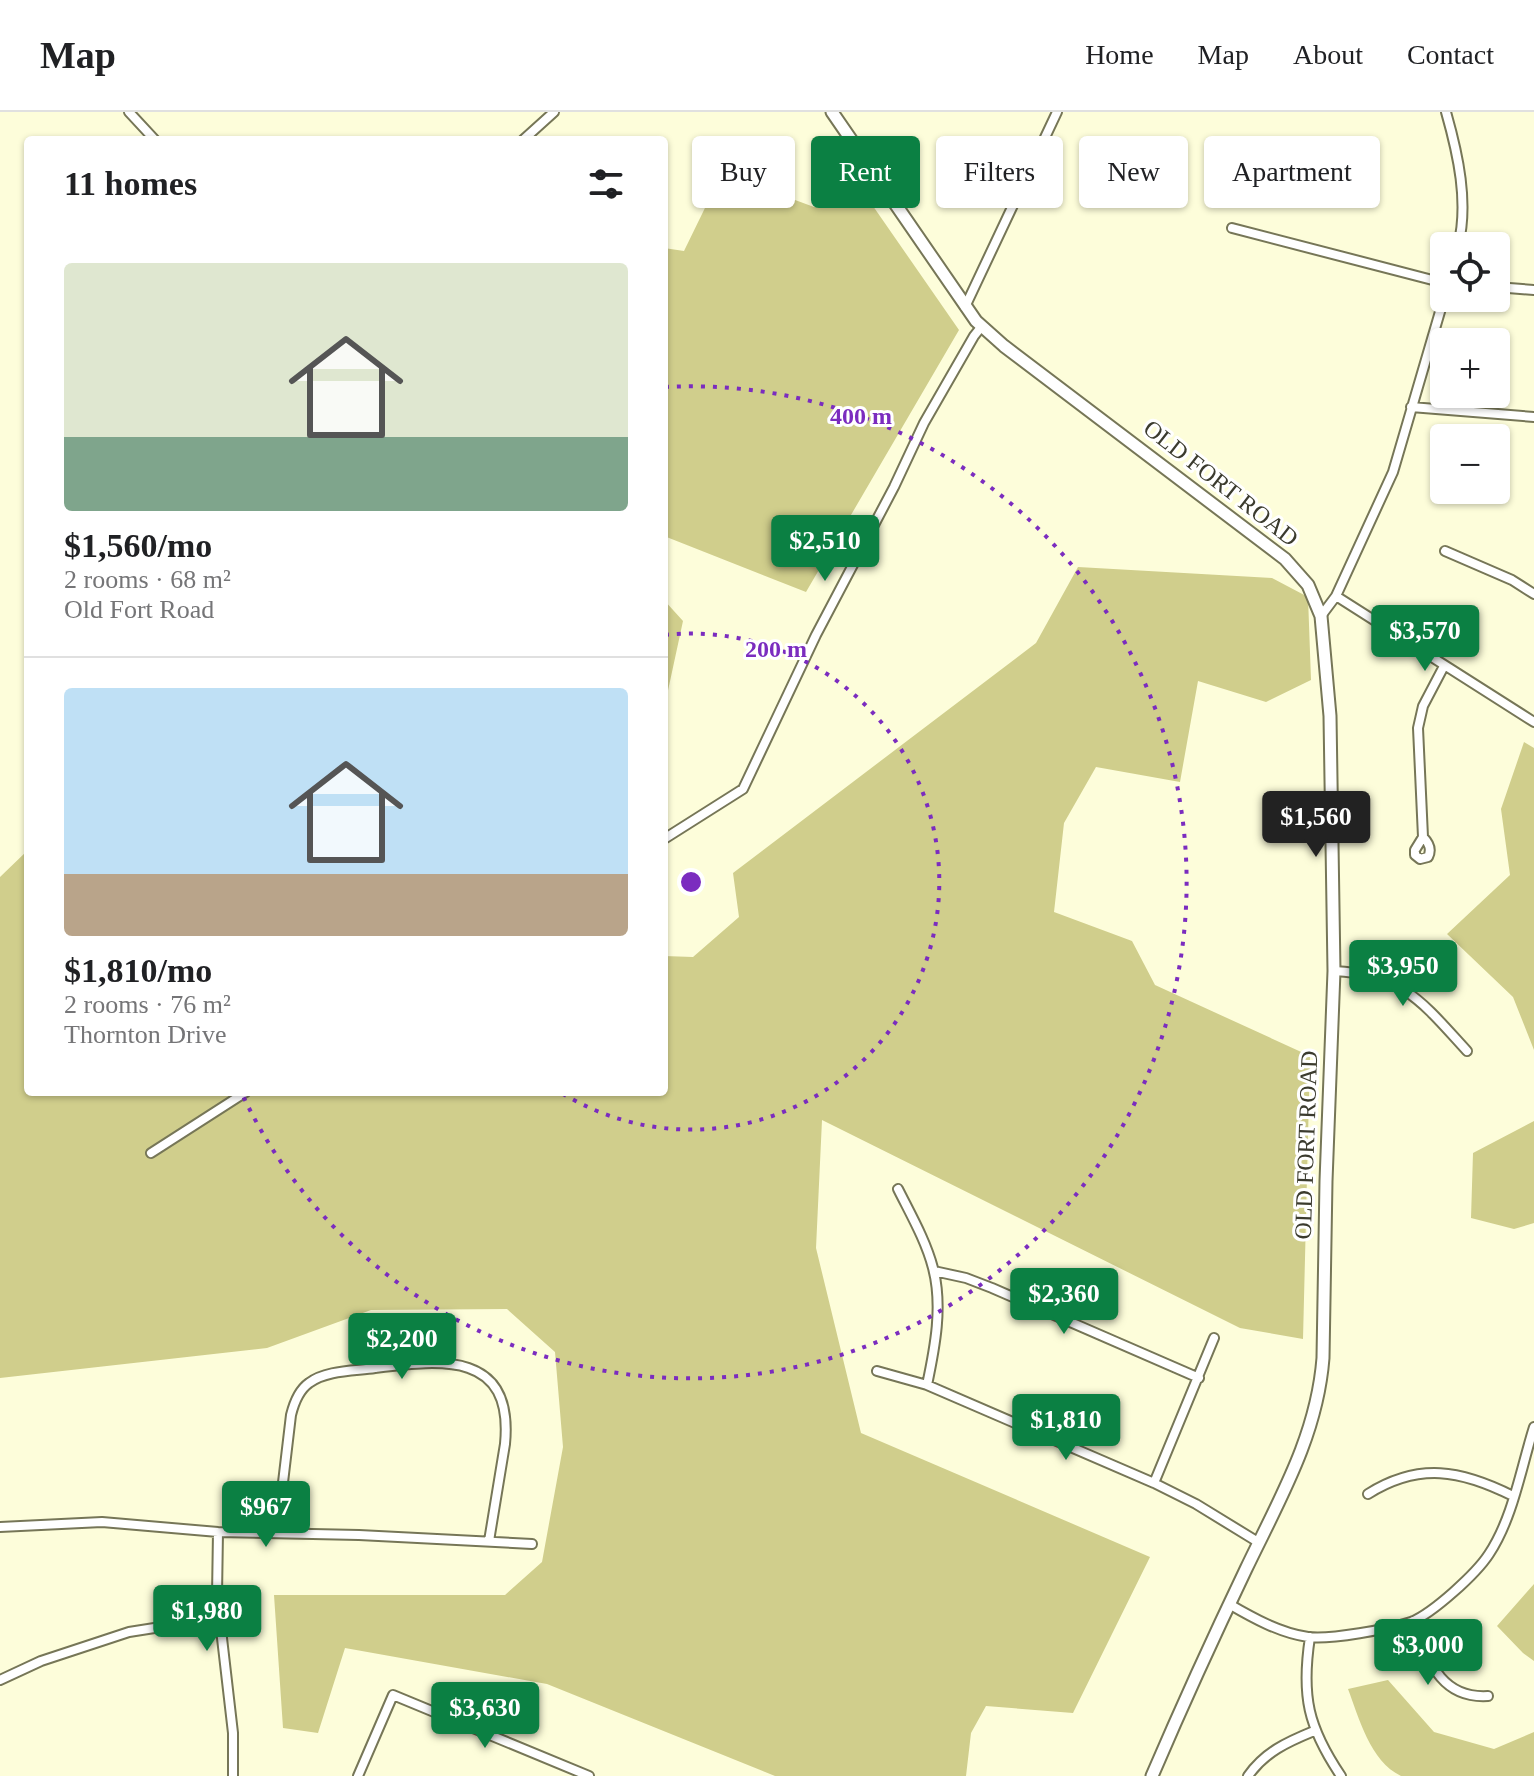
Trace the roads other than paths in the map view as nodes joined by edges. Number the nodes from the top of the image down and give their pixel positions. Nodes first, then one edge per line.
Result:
1 (129, 112) edge
2 (554, 112) edge
3 (832, 112) edge
4 (1057, 112) edge
5 (1446, 112) edge
6 (151, 136) edge
7 (527, 136) edge
8 (1232, 228) dead end
9 (1460, 232) edge
10 (1430, 279) edge
11 (1510, 288) edge
12 (1534, 290) edge
13 (965, 307) junction
14 (1440, 312) edge
15 (982, 326) junction
16 (1411, 407) junction
17 (1534, 417) edge
18 (1445, 551) dead end
19 (1534, 594) edge
20 (1336, 596) junction
21 (1321, 616) junction
22 (1444, 666) junction
23 (1533, 720) edge
24 (668, 836) edge
25 (1423, 837) dead end
26 (1334, 971) junction
27 (1467, 1051) dead end
28 (240, 1096) edge
29 (151, 1153) dead end
30 (898, 1189) dead end
31 (934, 1271) junction
32 (1214, 1338) dead end
33 (877, 1371) dead end
34 (1199, 1378) junction
35 (927, 1385) junction
36 (1534, 1427) edge
37 (1154, 1483) junction
38 (1368, 1494) dead end
39 (1513, 1496) junction
40 (0, 1527) edge
41 (218, 1532) junction
42 (277, 1533) junction
43 (489, 1541) junction
44 (1258, 1542) junction
45 (532, 1544) dead end
46 (1229, 1604) junction
47 (218, 1618) junction
48 (1413, 1621) junction
49 (1310, 1637) junction
50 (0, 1680) edge
51 (1488, 1696) dead end
52 (1314, 1731) junction
53 (233, 1776) edge
54 (358, 1776) edge
55 (589, 1776) edge
56 (1152, 1776) edge
57 (1248, 1776) edge
58 (1341, 1776) edge

1 - 6 street
2 - 7 street
3 - 13 main road, OLD FORT ROAD
4 - 13 street
5 - 9 street
8 - 10 street
11 - 12 street
13 - 15 main road, OLD FORT ROAD
14 - 16 street
15 - 21 main road, OLD FORT ROAD
15 - 24 street
16 - 17 street
16 - 20 street
18 - 19 street
20 - 21 street
20 - 22 street
21 - 26 main road, OLD FORT ROAD
22 - 23 street
22 - 25 street
26 - 27 street
26 - 44 main road, OLD FORT ROAD
28 - 29 street
30 - 31 street
31 - 34 street
31 - 35 street
32 - 34 street
33 - 35 street
34 - 37 street
35 - 37 street
36 - 39 street
37 - 44 street
38 - 39 street
39 - 48 street
40 - 41 street
41 - 42 street
41 - 47 street
42 - 43 street
42 - 43 street
43 - 45 street
44 - 46 main road, OLD FORT ROAD
46 - 49 street
46 - 56 main road, OLD FORT ROAD
47 - 50 street
47 - 53 street
48 - 49 street
48 - 51 street
49 - 52 street
52 - 57 street
52 - 58 street
54 - 55 street

